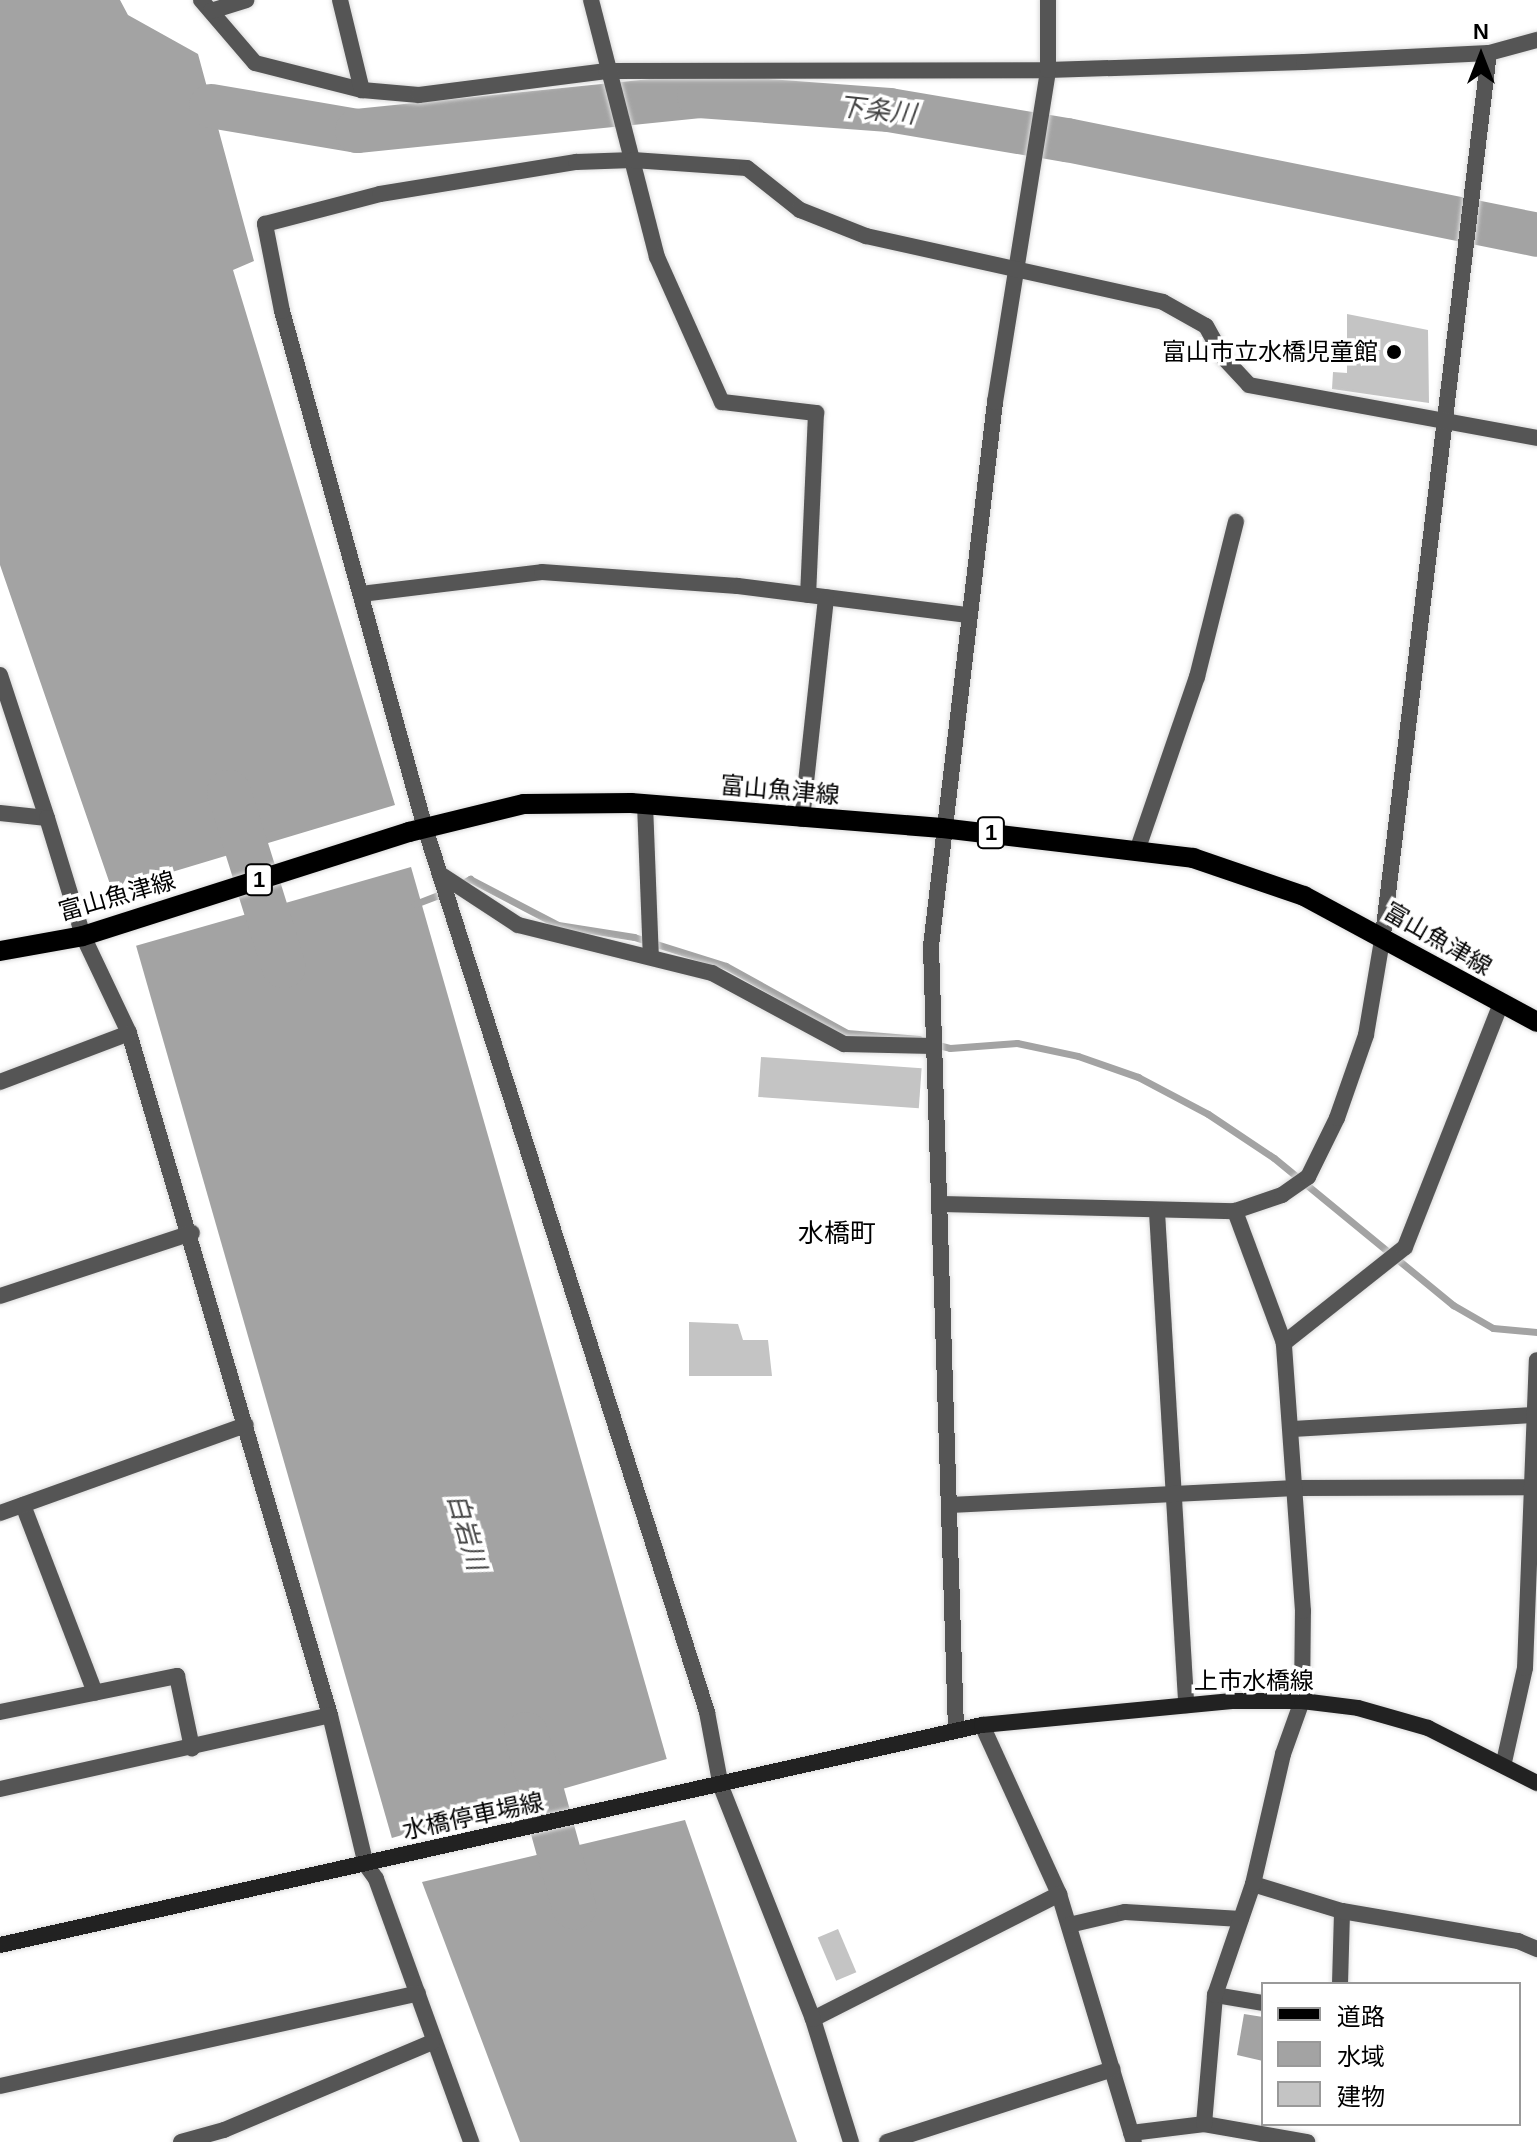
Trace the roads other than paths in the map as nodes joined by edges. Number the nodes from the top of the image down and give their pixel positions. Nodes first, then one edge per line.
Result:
1 (246, 0) edge
2 (340, 0) edge
3 (591, 0) edge
4 (1048, 0) edge
5 (206, 6) edge
6 (1537, 40) edge
7 (1489, 53) junction
8 (1048, 70) junction
9 (609, 78) junction
10 (362, 90) junction
11 (633, 160) junction
12 (1013, 272) junction
13 (1442, 419) junction
14 (1537, 438) edge
15 (1236, 522) dead end
16 (361, 594) junction
17 (808, 595) junction
18 (826, 597) junction
19 (968, 615) junction
20 (0, 675) edge
21 (645, 804) junction
22 (0, 813) edge
23 (47, 818) junction
24 (802, 819) junction
25 (942, 828) junction
26 (417, 830) junction
27 (1138, 848) junction
28 (440, 874) junction
29 (1383, 935) junction
30 (83, 936) junction
31 (0, 951) edge
32 (651, 957) junction
33 (1500, 1006) junction
34 (1537, 1022) edge
35 (129, 1033) junction
36 (933, 1046) junction
37 (0, 1082) edge
38 (942, 1204) junction
39 (1235, 1211) junction
40 (1157, 1212) junction
41 (192, 1233) junction
42 (0, 1296) edge
43 (1284, 1343) junction
44 (1537, 1360) edge
45 (1534, 1415) junction
46 (246, 1425) junction
47 (1292, 1429) junction
48 (1532, 1487) junction
49 (1296, 1488) junction
50 (1174, 1497) junction
51 (23, 1505) junction
52 (950, 1505) junction
53 (0, 1513) edge
54 (95, 1693) junction
55 (1302, 1701) junction
56 (1186, 1705) junction
57 (0, 1712) edge
58 (330, 1715) junction
59 (982, 1725) junction
60 (956, 1730) junction
61 (192, 1748) junction
62 (1504, 1762) junction
63 (1537, 1783) edge
64 (721, 1787) junction
65 (0, 1789) edge
66 (366, 1865) junction
67 (1253, 1884) junction
68 (1059, 1894) junction
69 (1342, 1911) junction
70 (1241, 1919) junction
71 (1069, 1925) junction
72 (0, 1945) edge
73 (1537, 1949) edge
74 (1340, 1982) edge
75 (418, 1993) junction
76 (1215, 1995) junction
77 (1261, 2003) edge
78 (813, 2019) junction
79 (432, 2042) junction
80 (1113, 2069) junction
81 (0, 2086) edge
82 (1204, 2124) junction
83 (1133, 2137) edge
84 (181, 2142) edge
85 (471, 2142) edge
86 (851, 2142) edge
87 (887, 2142) edge
88 (1307, 2142) edge

1 - 5 street
2 - 10 street
3 - 9 street
4 - 8 street
5 - 10 street
6 - 7 street
7 - 8 street
7 - 13 street
8 - 9 street
8 - 12 street
9 - 10 street
9 - 11 street
11 - 12 street
11 - 16 street
11 - 17 street
12 - 13 street
12 - 19 street
13 - 14 street
13 - 29 street
15 - 27 street
16 - 17 street
16 - 26 street
17 - 18 street
18 - 19 street
18 - 24 street
19 - 25 street
20 - 23 street
21 - 24 main road, 富山魚津線 / 1
21 - 26 main road, 富山魚津線 / 1
21 - 32 street
22 - 23 street
23 - 30 street
24 - 25 main road, 富山魚津線 / 1
25 - 27 main road, 富山魚津線 / 1
25 - 36 street
26 - 28 street
26 - 30 main road, 富山魚津線 / 1
27 - 29 main road, 富山魚津線 / 1
28 - 32 street
28 - 64 street
29 - 33 main road, 富山魚津線 / 1
29 - 39 street
30 - 31 main road, 富山魚津線 / 1
30 - 35 street
32 - 36 street
33 - 34 main road, 富山魚津線 / 1
33 - 43 street
35 - 37 street
35 - 41 street
36 - 38 street
38 - 40 street
38 - 52 street
39 - 40 street
39 - 43 street
40 - 50 street
41 - 42 street
41 - 46 street
43 - 47 street
44 - 45 street
45 - 47 street
45 - 48 street
46 - 51 street
46 - 58 street
47 - 49 street
48 - 49 street
48 - 62 street
49 - 50 street
49 - 55 street
50 - 52 street
50 - 56 street
51 - 53 street
51 - 54 street
52 - 60 street
54 - 57 street
54 - 61 street
55 - 56 main road, 上市水橋線
55 - 62 main road, 上市水橋線
55 - 67 street
56 - 59 main road, 上市水橋線
58 - 61 street
58 - 66 street
59 - 60 main road, 上市水橋線
59 - 68 street
60 - 64 main road, 水橋停車場線
61 - 65 street
62 - 63 main road, 上市水橋線
64 - 66 main road, 水橋停車場線
64 - 78 street
66 - 72 main road, 水橋停車場線
66 - 75 street
67 - 69 street
67 - 70 street
68 - 71 street
68 - 78 street
69 - 73 street
69 - 74 street
70 - 71 street
70 - 76 street
71 - 80 street
75 - 79 street
75 - 81 street
76 - 77 street
76 - 82 street
78 - 86 street
79 - 84 street
79 - 85 street
80 - 83 street
80 - 87 street
82 - 83 street
82 - 88 street

